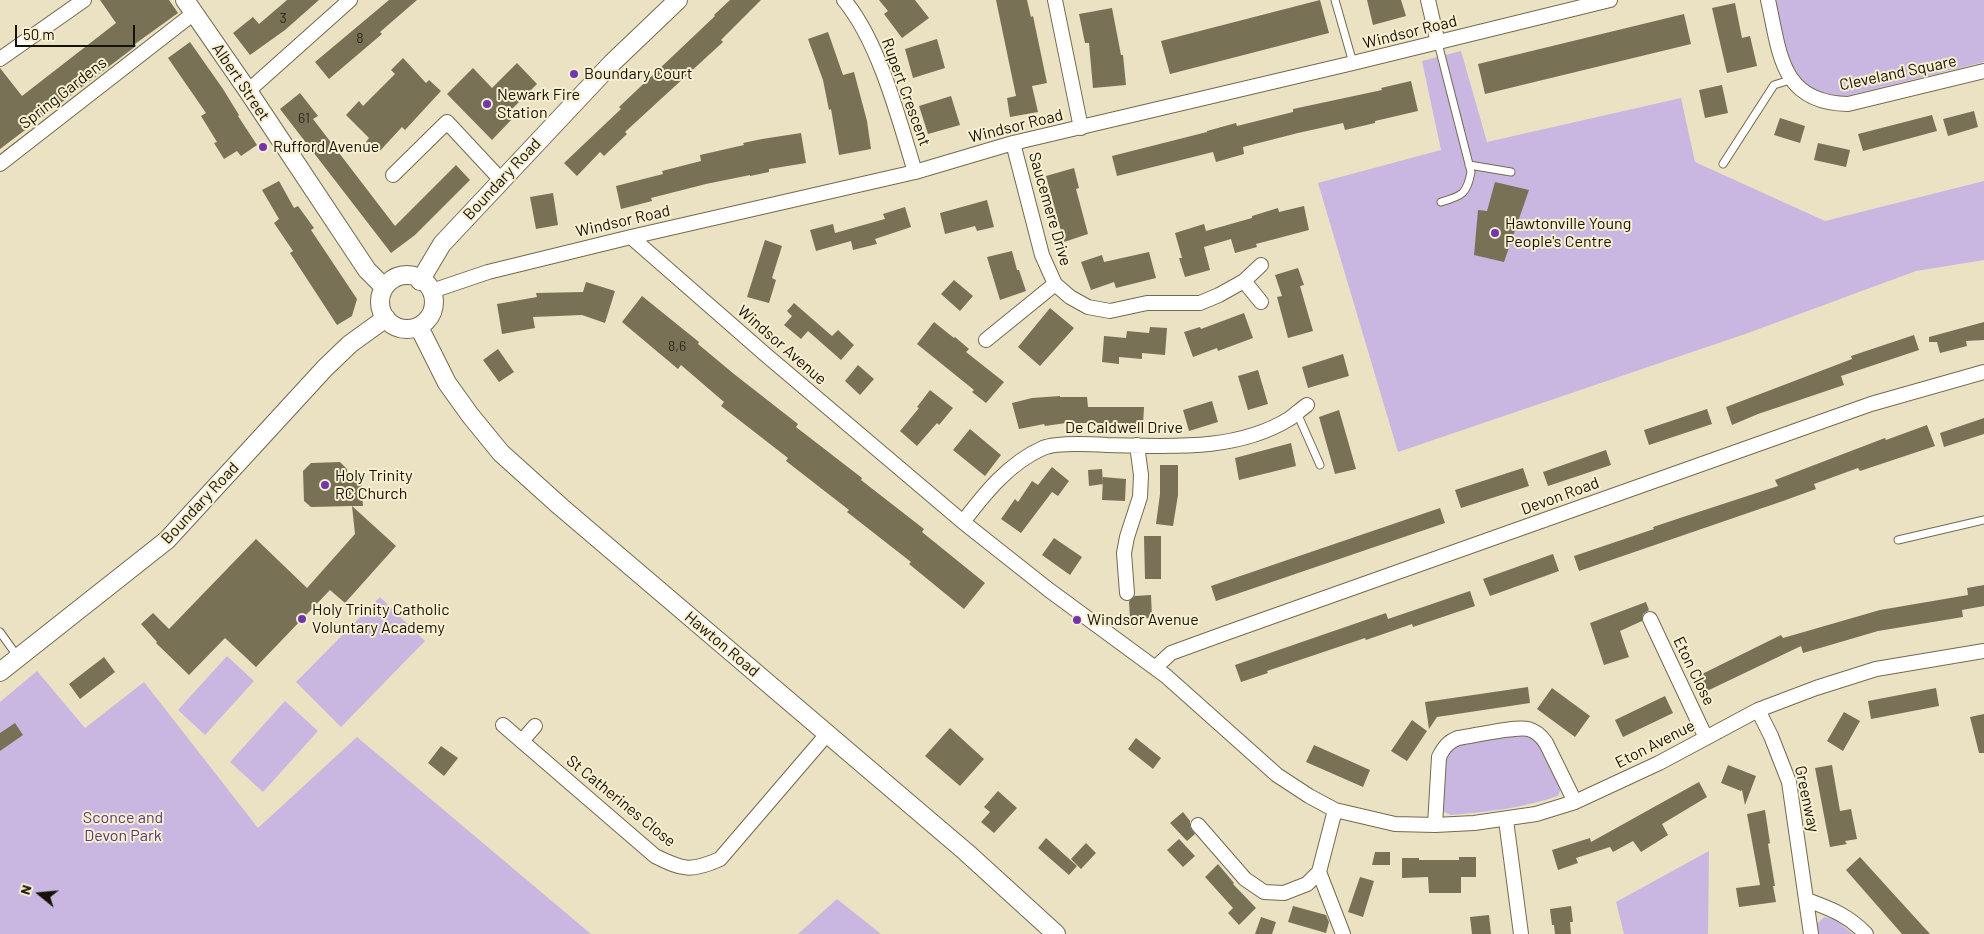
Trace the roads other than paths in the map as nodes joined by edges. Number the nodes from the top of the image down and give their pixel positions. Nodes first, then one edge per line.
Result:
1 (84, 0) edge
2 (350, 0) edge
3 (678, 0) edge
4 (844, 0) edge
5 (1055, 0) edge
6 (1335, 0) edge
7 (1428, 0) edge
8 (1610, 0) edge
9 (1768, 0) edge
10 (190, 7) edge
11 (1438, 42) junction
12 (0, 59) edge
13 (1353, 64) junction
14 (1984, 71) edge
15 (1790, 80) junction
16 (248, 91) junction
17 (1082, 128) junction
18 (1013, 143) junction
19 (0, 164) edge
20 (1722, 164) dead end
21 (1469, 165) junction
22 (915, 172) junction
23 (1510, 172) dead end
24 (393, 175) dead end
25 (502, 181) junction
26 (1441, 202) dead end
27 (631, 237) junction
28 (1261, 266) dead end
29 (1244, 281) junction
30 (1055, 284) junction
31 (426, 286) junction
32 (384, 287) junction
33 (1261, 302) dead end
34 (386, 318) junction
35 (419, 327) junction
36 (986, 340) dead end
37 (1984, 372) edge
38 (1302, 409) joint
39 (1137, 445) junction
40 (1320, 465) dead end
41 (1984, 520) edge
42 (963, 522) junction
43 (1898, 540) dead end
44 (1127, 592) dead end
45 (1650, 619) dead end
46 (0, 632) edge
47 (1984, 651) edge
48 (18, 658) junction
49 (1156, 667) junction
50 (0, 672) edge
51 (1758, 710) junction
52 (503, 725) dead end
53 (535, 726) dead end
54 (828, 733) junction
55 (1706, 738) junction
56 (522, 741) junction
57 (1575, 802) junction
58 (1335, 810) junction
59 (1506, 820) junction
60 (1198, 825) dead end
61 (1435, 825) junction
62 (1319, 872) junction
63 (1807, 900) junction
64 (1056, 934) edge
65 (1343, 934) edge
66 (1520, 934) edge
67 (1811, 934) edge
68 (1866, 934) edge

1 - 12 street
2 - 16 street
3 - 25 street, Boundary Road
4 - 22 street, Rupert Crescent
5 - 17 street
6 - 13 lane
7 - 11 street
8 - 11 street, Windsor Road
9 - 15 street
10 - 16 street, Albert Street
10 - 19 street, Spring Gardens
11 - 13 street, Windsor Road
11 - 21 lane
13 - 17 street, Windsor Road
14 - 15 street, Cleveland Square
15 - 20 lane
16 - 32 street, Albert Street
17 - 18 street, Windsor Road
18 - 22 street, Windsor Road
18 - 30 street, Saucemere Drive
21 - 23 lane
21 - 26 lane
22 - 27 street, Windsor Road
24 - 25 street
25 - 31 street, Boundary Road
27 - 31 street, Windsor Road
27 - 42 street, Windsor Avenue
28 - 29 street, Saucemere Drive
29 - 30 street, Saucemere Drive
29 - 33 street
30 - 36 street, Saucemere Drive
31 - 32 street
31 - 35 street
32 - 34 street
34 - 35 street
34 - 48 street, Boundary Road
35 - 54 street, Hawton Road
37 - 49 street, Devon Road
38 - 39 street, De Caldwell Drive
38 - 40 lane
39 - 42 street, De Caldwell Drive
39 - 44 street
41 - 43 lane
42 - 49 street, Windsor Avenue
45 - 55 street, Eton Close
46 - 48 lane
47 - 51 street, Eton Avenue
48 - 50 street, Boundary Road
49 - 58 street, Windsor Avenue
51 - 55 street, Eton Avenue
51 - 63 street, Greenway
52 - 56 street, St Catherines Close
53 - 56 street
54 - 56 street, St Catherines Close
54 - 64 street, Hawton Road
55 - 57 street, Eton Avenue
57 - 59 street, Eton Avenue
57 - 61 street
58 - 61 street, Eton Avenue
58 - 62 street
59 - 61 street, Eton Avenue
59 - 66 street
60 - 62 street
62 - 65 street
63 - 67 street, Greenway
63 - 68 street

